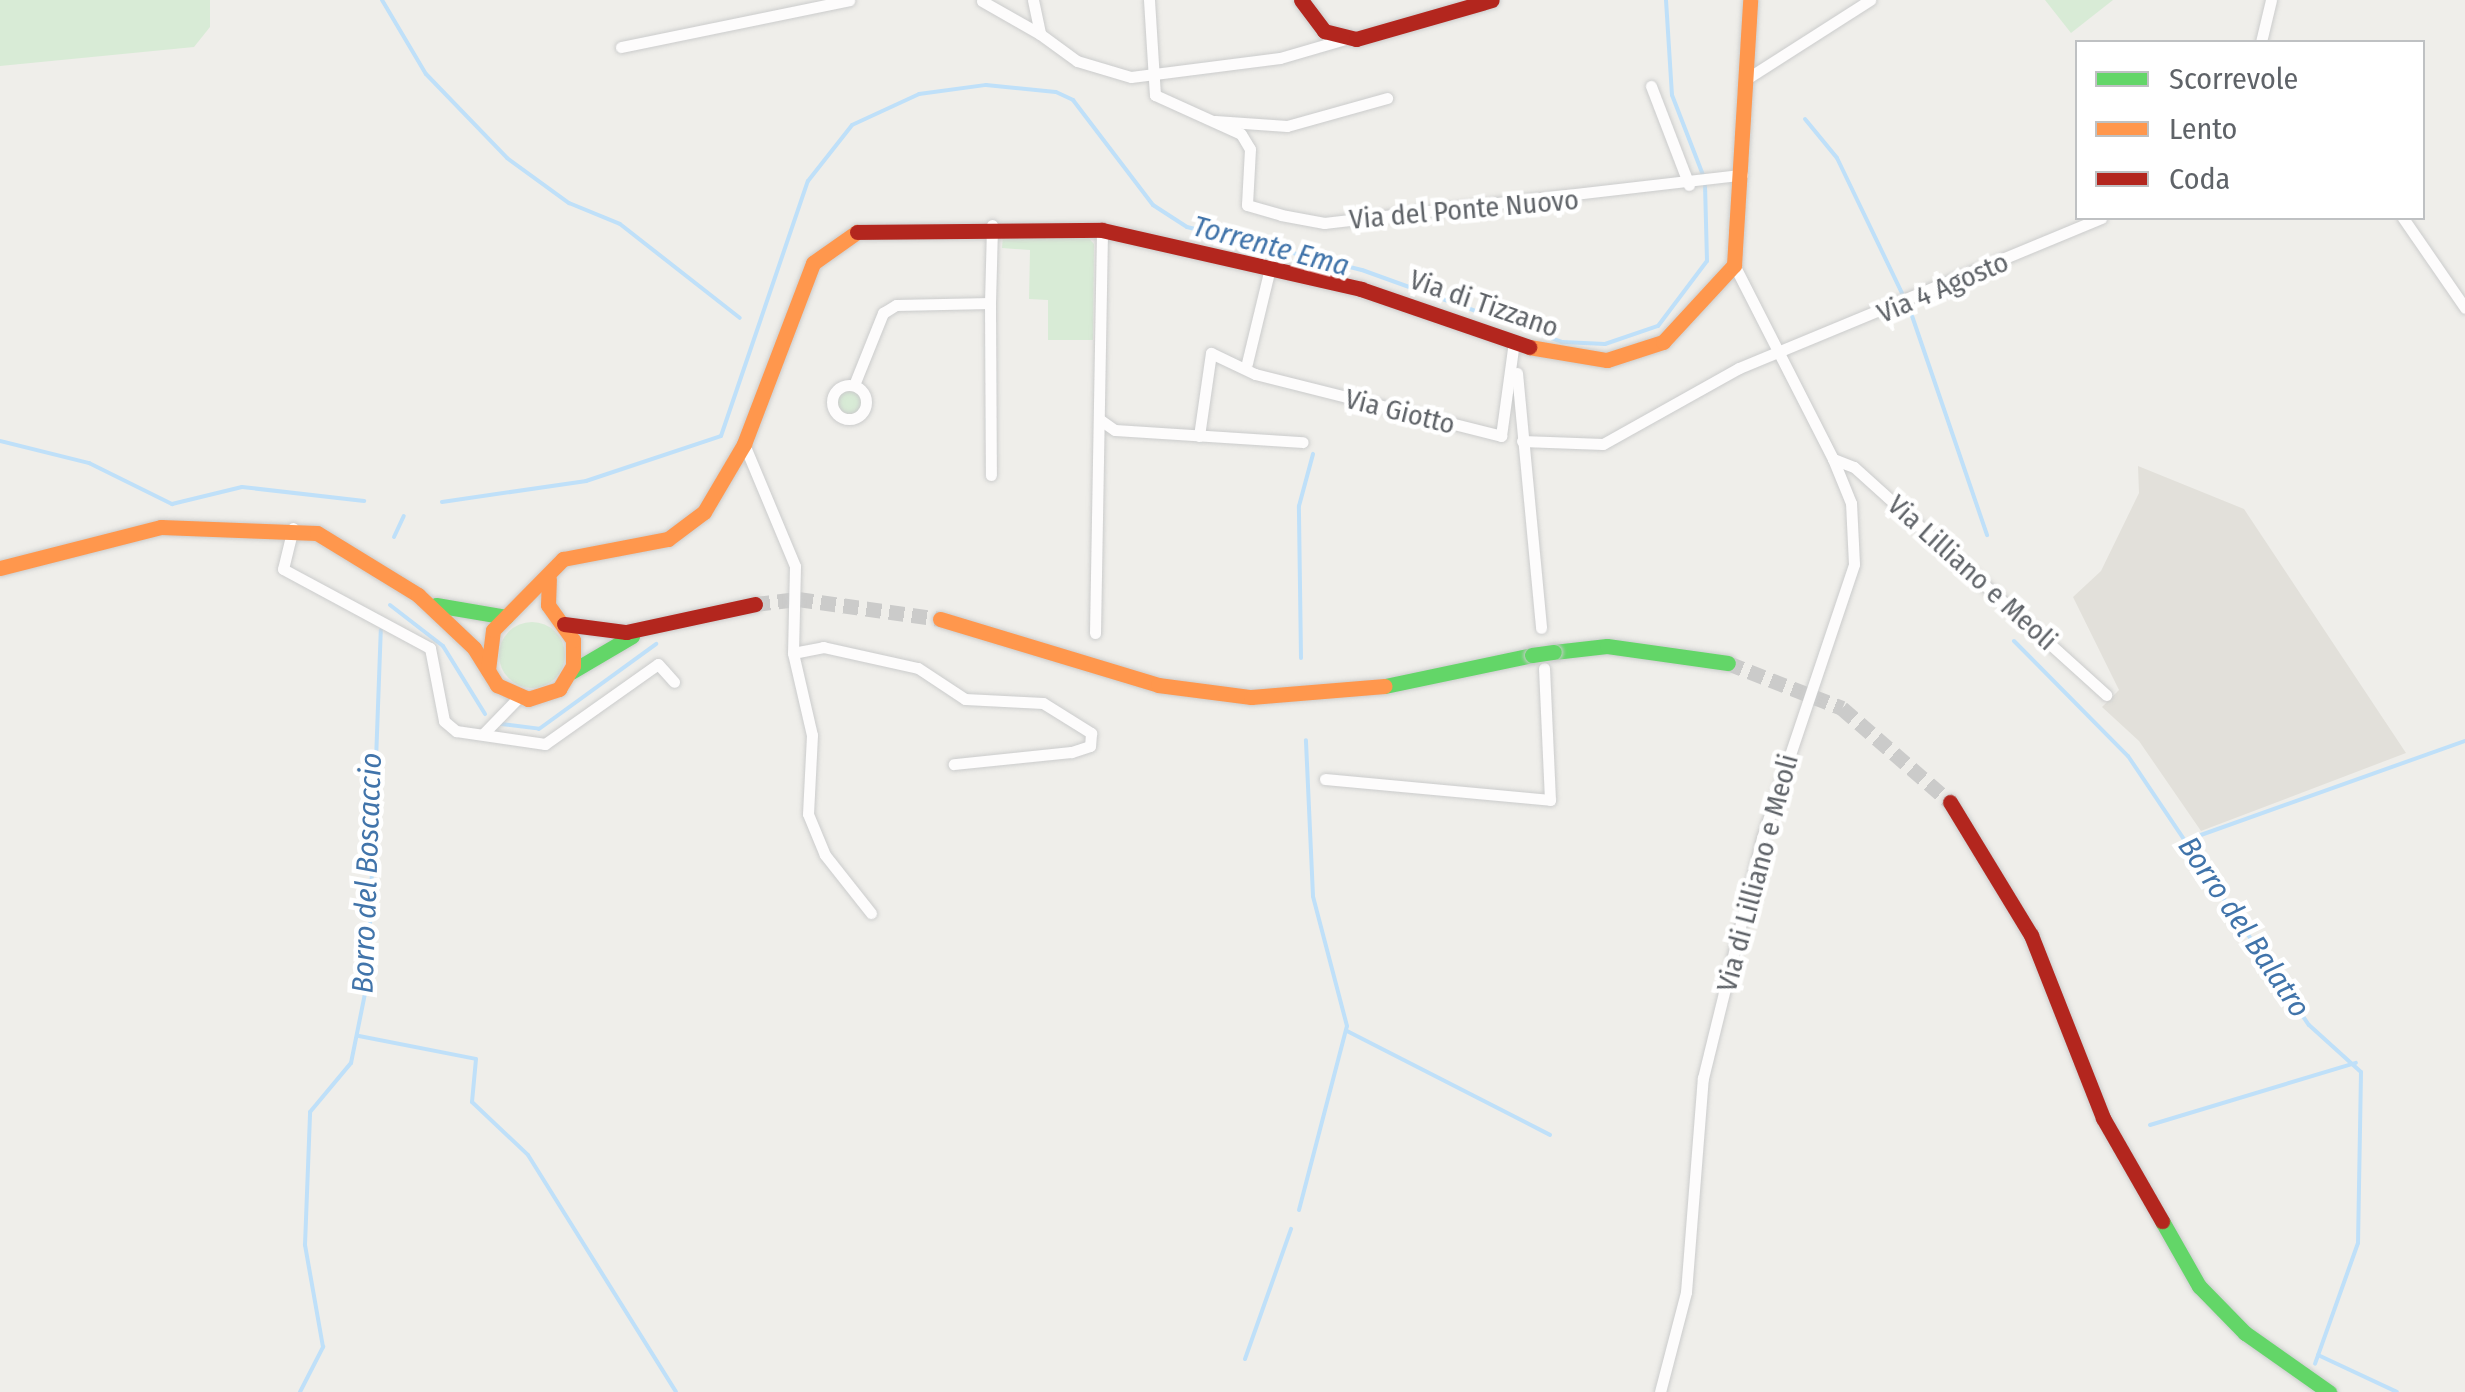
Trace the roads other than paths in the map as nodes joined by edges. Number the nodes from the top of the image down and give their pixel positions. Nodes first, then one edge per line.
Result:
1 (849, 0) edge
2 (973, 0) edge
3 (983, 0) edge
4 (1033, 0) edge
5 (1150, 0) edge
6 (1301, 0) edge
7 (1492, 0) edge
8 (1750, 0) edge
9 (1870, 0) edge
10 (2271, 0) edge
11 (1040, 34) junction
12 (1345, 39) junction
13 (2261, 40) edge
14 (621, 47) dead end
15 (1156, 77) junction
16 (1748, 78) junction
17 (1651, 86) dead end
18 (1387, 98) dead end
19 (1201, 120) junction
20 (1742, 175) junction
21 (1690, 185) junction
22 (2096, 220) edge
23 (2404, 220) edge
24 (992, 225) junction
25 (1102, 230) junction
26 (1271, 264) junction
27 (1734, 265) junction
28 (990, 304) junction
29 (2465, 308) edge
30 (1515, 348) junction
31 (1783, 354) junction
32 (1247, 363) junction
33 (854, 386) dead end
34 (1099, 419) junction
35 (1114, 430) junction
36 (1199, 436) junction
37 (1098, 439) junction
38 (1522, 441) junction
39 (1303, 442) dead end
40 (744, 444) junction
41 (1834, 459) junction
42 (991, 475) dead end
43 (292, 528) junction
44 (556, 566) junction
45 (0, 568) edge
46 (418, 594) junction
47 (755, 604) tunnel mouth
48 (510, 615) junction
49 (940, 619) tunnel mouth
50 (559, 620) junction
51 (1541, 628) dead end
52 (650, 629) junction
53 (1095, 633) dead end
54 (793, 652) junction
55 (1728, 663) tunnel mouth
56 (1544, 668) dead end
57 (571, 672) junction
58 (493, 677) junction
59 (674, 682) dead end
60 (2106, 695) dead end
61 (519, 698) junction
62 (496, 715) junction
63 (484, 733) junction
64 (954, 764) dead end
65 (1325, 779) dead end
66 (1950, 802) tunnel mouth
67 (871, 913) dead end
68 (1660, 1392) edge
69 (2330, 1392) edge

1 - 14 street
2 - 3 street
3 - 11 street
4 - 11 street
5 - 15 street
6 - 12 main road
7 - 12 main road
8 - 16 main road
9 - 16 street
10 - 13 street
11 - 15 street
12 - 15 street
15 - 19 street, Via del Ponte Nuovo
16 - 20 main road
17 - 21 street
18 - 19 street
19 - 21 street, Via del Ponte Nuovo
20 - 21 street, Via del Ponte Nuovo
20 - 27 main road
22 - 31 street, Via 4 Agosto
23 - 29 street
24 - 25 main road, Via di Tizzano
24 - 28 street
24 - 40 main road, Via di Tizzano
25 - 26 main road, Via di Tizzano
25 - 34 street
26 - 30 main road, Via di Tizzano
26 - 32 street
27 - 30 main road, Via di Tizzano
27 - 31 street, Via di Lilliano e Meoli
28 - 33 street
28 - 42 street
30 - 32 street, Via Giotto
30 - 38 street
31 - 38 street, Via 4 Agosto
31 - 41 street, Via di Lilliano e Meoli
32 - 36 street, Via Giotto
34 - 35 street
34 - 37 street
35 - 36 street
35 - 37 street
36 - 39 street
37 - 53 street
38 - 51 street
40 - 44 main road, Via di Tizzano
40 - 54 street
41 - 60 street, Via Lilliano e Meoli
41 - 68 street, Via di Lilliano e Meoli
43 - 45 main road
43 - 46 main road
43 - 63 street
44 - 48 main road
44 - 50 main road
46 - 48 main road
46 - 58 main road
47 - 52 main road
48 - 50 main road
48 - 58 main road
49 - 55 main road, bridge
50 - 52 main road
50 - 57 main road
52 - 57 main road
54 - 64 street
54 - 67 street
56 - 65 street
57 - 61 main road
58 - 61 main road
58 - 62 street
59 - 63 street
61 - 62 street
62 - 63 street
66 - 69 main road

